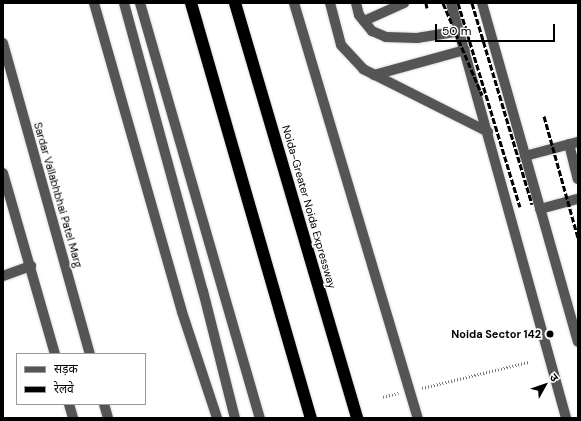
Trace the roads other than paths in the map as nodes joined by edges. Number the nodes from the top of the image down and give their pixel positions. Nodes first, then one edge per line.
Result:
1 (94, 3) edge
2 (124, 3) edge
3 (140, 3) edge
4 (191, 3) edge
5 (235, 3) edge
6 (294, 3) edge
7 (330, 3) edge
8 (356, 3) edge
9 (404, 3) edge
10 (451, 3) edge
11 (482, 3) edge
12 (364, 21) junction
13 (460, 31) junction
14 (3, 43) edge
15 (465, 50) junction
16 (374, 75) junction
17 (488, 132) junction
18 (574, 143) edge
19 (525, 156) junction
20 (3, 173) edge
21 (578, 178) edge
22 (578, 199) edge
23 (540, 209) junction
24 (31, 266) junction
25 (3, 276) edge
26 (578, 342) edge
27 (55, 353) edge
28 (90, 353) edge
29 (69, 405) edge
30 (104, 405) edge
31 (73, 418) edge
32 (108, 418) edge
33 (217, 418) edge
34 (235, 418) edge
35 (260, 418) edge
36 (311, 418) edge
37 (357, 418) edge
38 (418, 418) edge
39 (566, 418) edge

1 - 33 street
2 - 34 street
3 - 35 street
4 - 36 highway
5 - 37 highway, Noida-Greater Noida Expressway
6 - 38 street
7 - 16 street
8 - 12 street
9 - 12 street
10 - 13 street
11 - 19 street
12 - 13 street
13 - 15 street
14 - 28 street, Sardar Vallabhbhai Patel Marg
15 - 16 street
15 - 17 street
16 - 17 street
17 - 39 street
18 - 19 street
18 - 21 street
19 - 23 street
20 - 24 street
22 - 23 street
23 - 26 street
24 - 25 street
24 - 27 street
29 - 31 street
30 - 32 street

